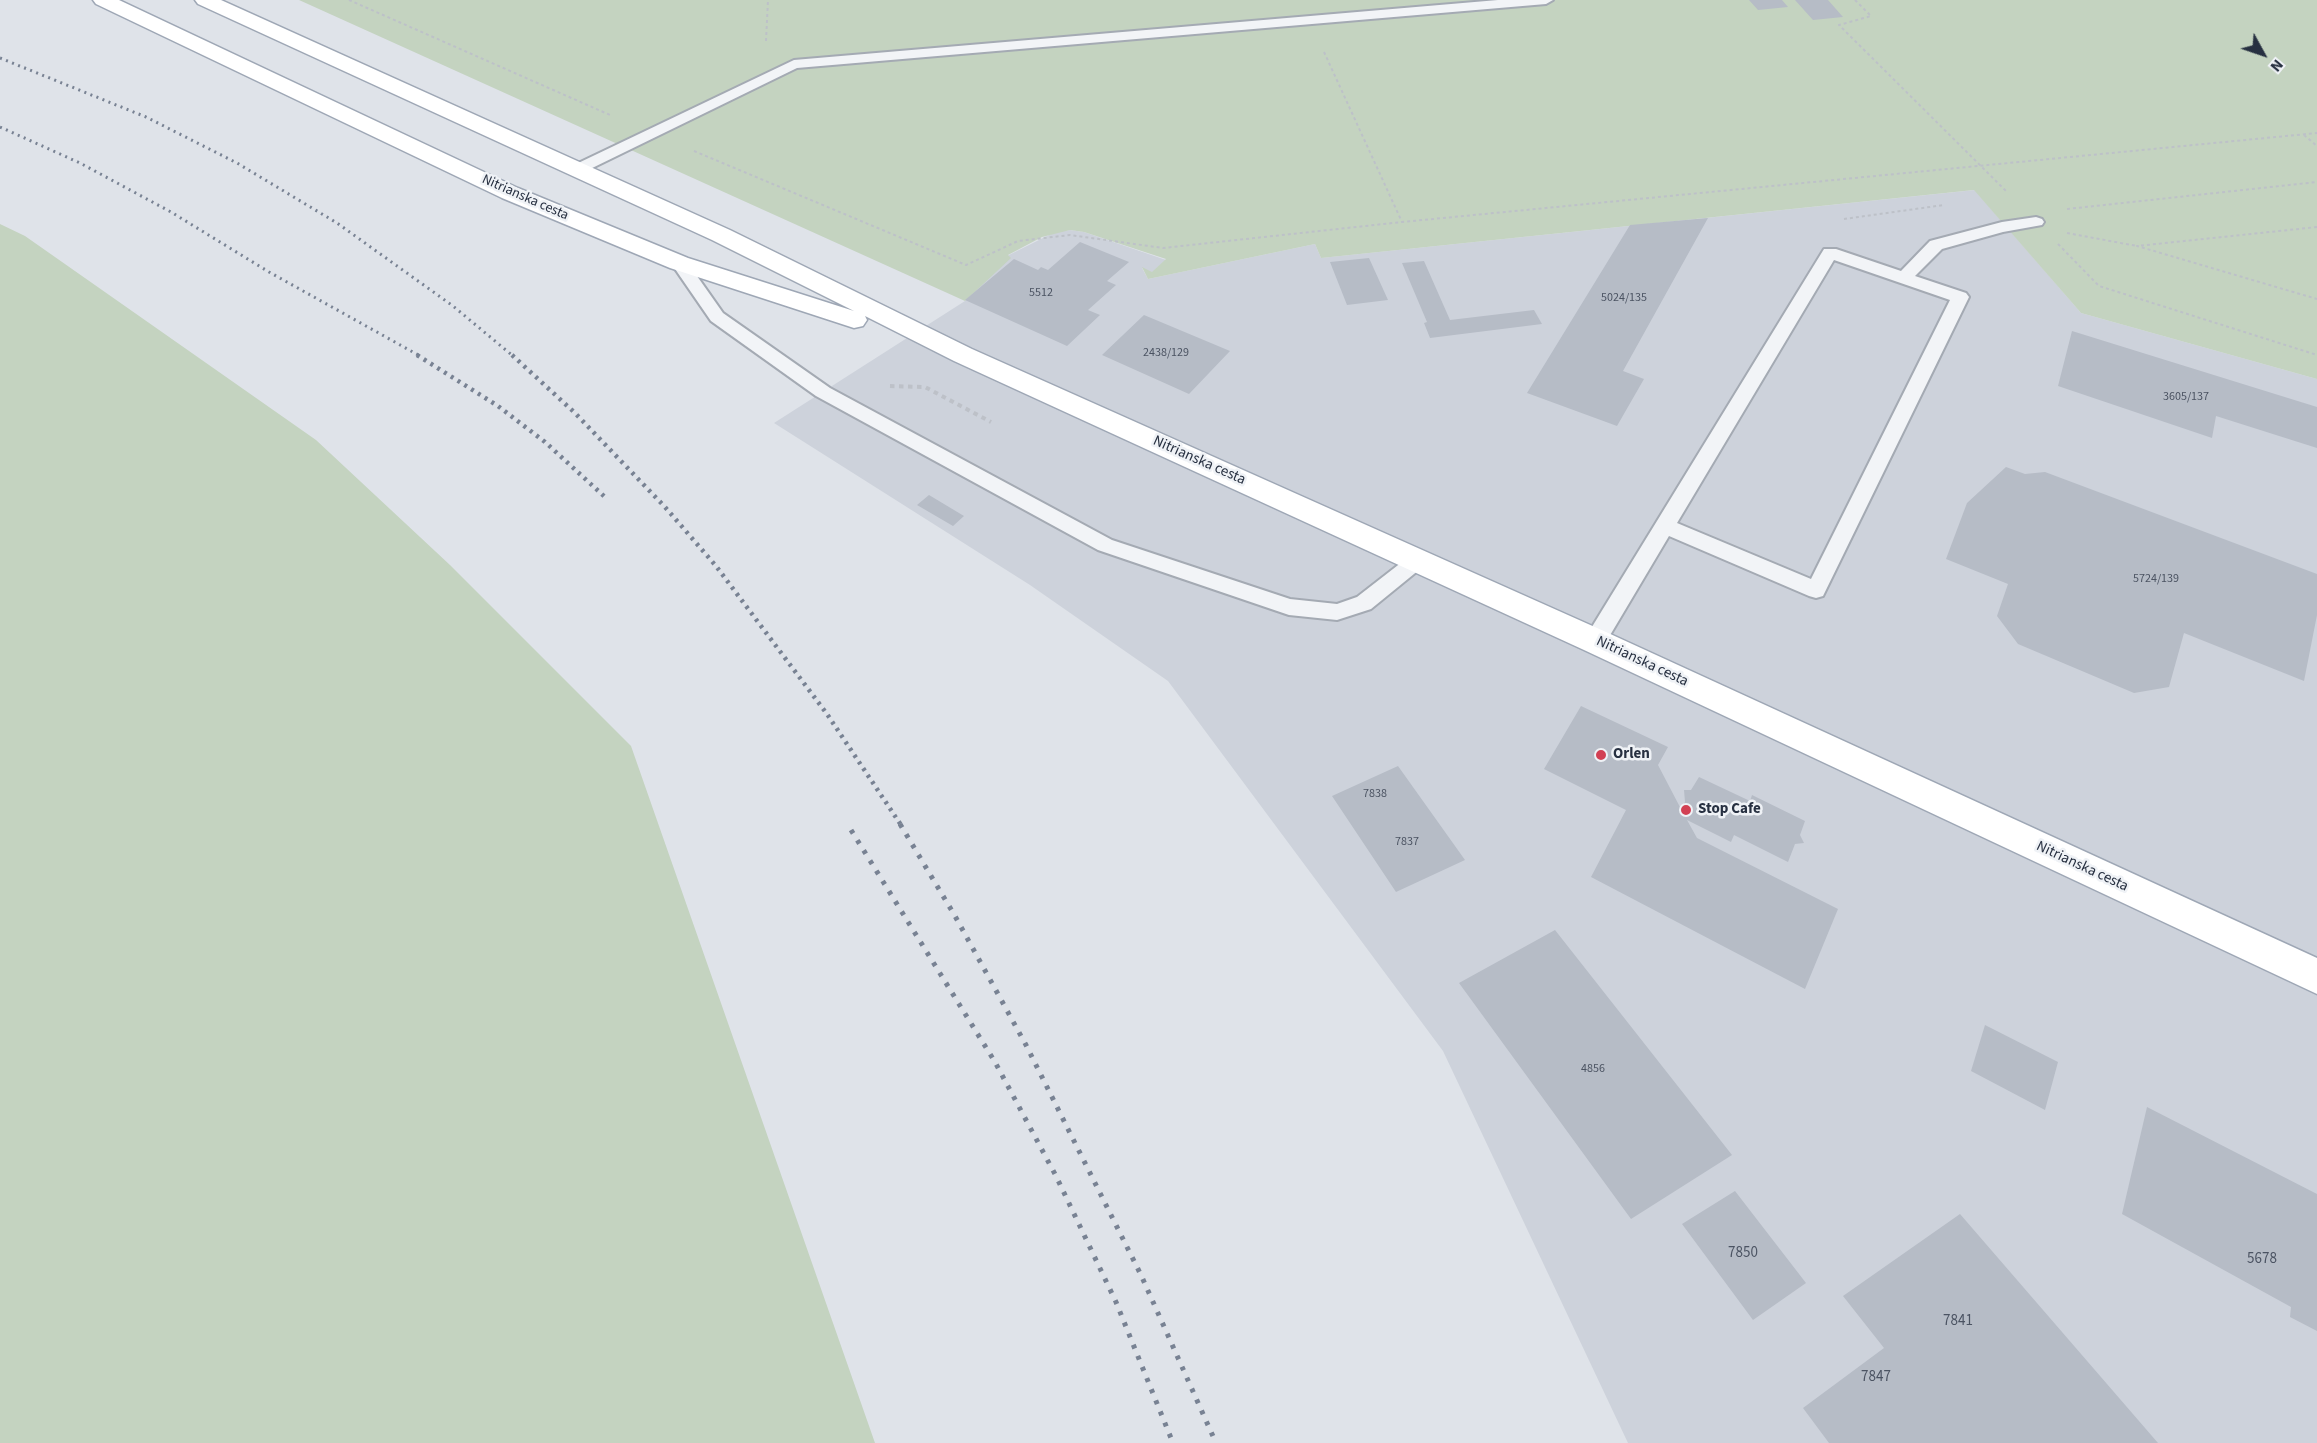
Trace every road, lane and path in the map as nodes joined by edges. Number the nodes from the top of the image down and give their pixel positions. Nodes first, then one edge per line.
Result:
1 (104, 0) edge
2 (205, 0) edge
3 (349, 0) edge
4 (1546, 0) edge
5 (1855, 0) edge
6 (1309, 20) junction
7 (2317, 133) edge
8 (653, 134) junction
9 (2304, 135) junction
10 (2317, 146) edge
11 (1981, 166) junction
12 (578, 169) junction
13 (2317, 182) edge
14 (1947, 204) dead end
15 (2035, 221) junction
16 (1402, 222) junction
17 (1834, 223) dead end
18 (2317, 227) edge
19 (2137, 246) junction
20 (679, 263) junction
21 (1904, 278) junction
22 (2317, 299) edge
23 (963, 355) junction
24 (2317, 355) edge
25 (1665, 526) junction
26 (1418, 560) junction
27 (1595, 641) junction
28 (2317, 976) edge

1 - 20 main road, Nitrianska cesta
2 - 12 main road, Nitrianska cesta
3 - 8 path
4 - 6 lane
5 - 11 path
6 - 8 lane
6 - 16 path
7 - 9 path
8 - 12 lane
8 - 16 path
9 - 10 path
9 - 11 path
11 - 15 path
11 - 16 path
12 - 23 main road, Nitrianska cesta
13 - 15 path
14 - 17 path
15 - 19 path
15 - 21 lane
15 - 24 path
18 - 19 path
19 - 22 path
20 - 23 main road, Nitrianska cesta
20 - 26 lane
21 - 25 lane
21 - 25 lane
23 - 26 main road, Nitrianska cesta
25 - 27 lane
26 - 27 main road, Nitrianska cesta
27 - 28 main road, Nitrianska cesta

